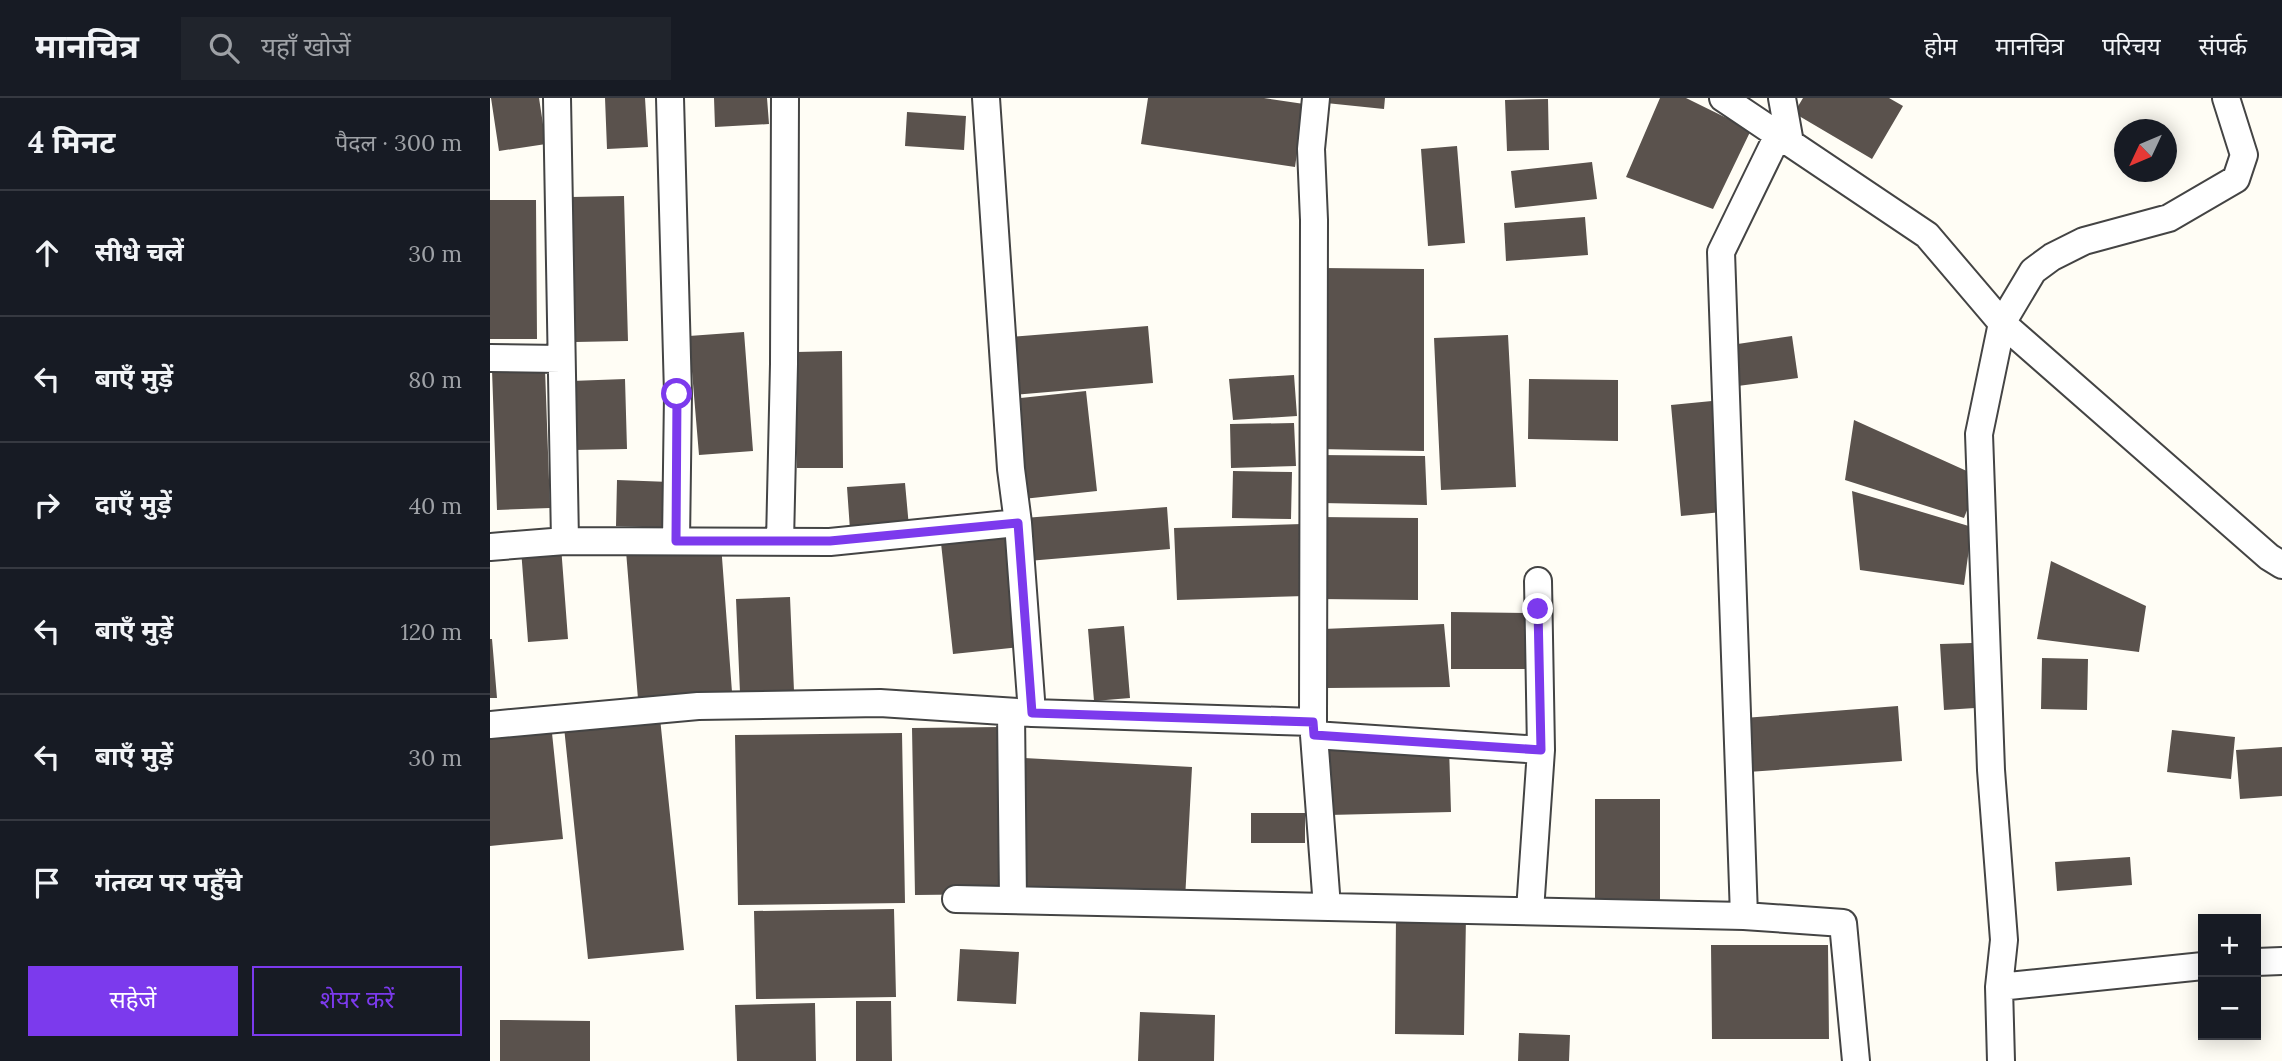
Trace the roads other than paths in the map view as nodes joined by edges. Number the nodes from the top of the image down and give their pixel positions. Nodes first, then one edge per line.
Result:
1 (557, 98) edge
2 (670, 98) edge
3 (785, 98) edge
4 (986, 98) edge
5 (1316, 98) edge
6 (1723, 98) edge
7 (1782, 98) edge
8 (2226, 98) edge
9 (1784, 139) junction
10 (2002, 323) junction
11 (490, 358) edge
12 (561, 359) junction
13 (1018, 523) junction
14 (565, 541) junction
15 (676, 541) junction
16 (780, 542) junction
17 (490, 547) edge
18 (2282, 565) edge
19 (1538, 581) dead end
20 (1022, 713) junction
21 (490, 725) edge
22 (1313, 728) junction
23 (1541, 750) junction
24 (956, 899) dead end
25 (1013, 900) junction
26 (1327, 907) junction
27 (1530, 911) junction
28 (1744, 916) junction
29 (2282, 961) edge
30 (2261, 962) edge
31 (2198, 967) edge
32 (1998, 988) junction
33 (1856, 1061) edge
34 (2001, 1061) edge

1 - 12 street
2 - 15 street
3 - 16 street
4 - 13 street
5 - 22 street
6 - 9 street
7 - 9 street
8 - 10 street
9 - 10 street
9 - 28 street
10 - 18 street
10 - 32 street
11 - 12 street
12 - 14 street
13 - 16 street
13 - 20 street
14 - 15 street
14 - 17 street
15 - 16 street
19 - 23 street
20 - 21 street
20 - 22 street
20 - 25 street
22 - 23 street
22 - 26 street
23 - 27 street
24 - 25 street
25 - 26 street
26 - 27 street
27 - 28 street
28 - 33 street
29 - 30 street
31 - 32 street
32 - 34 street

